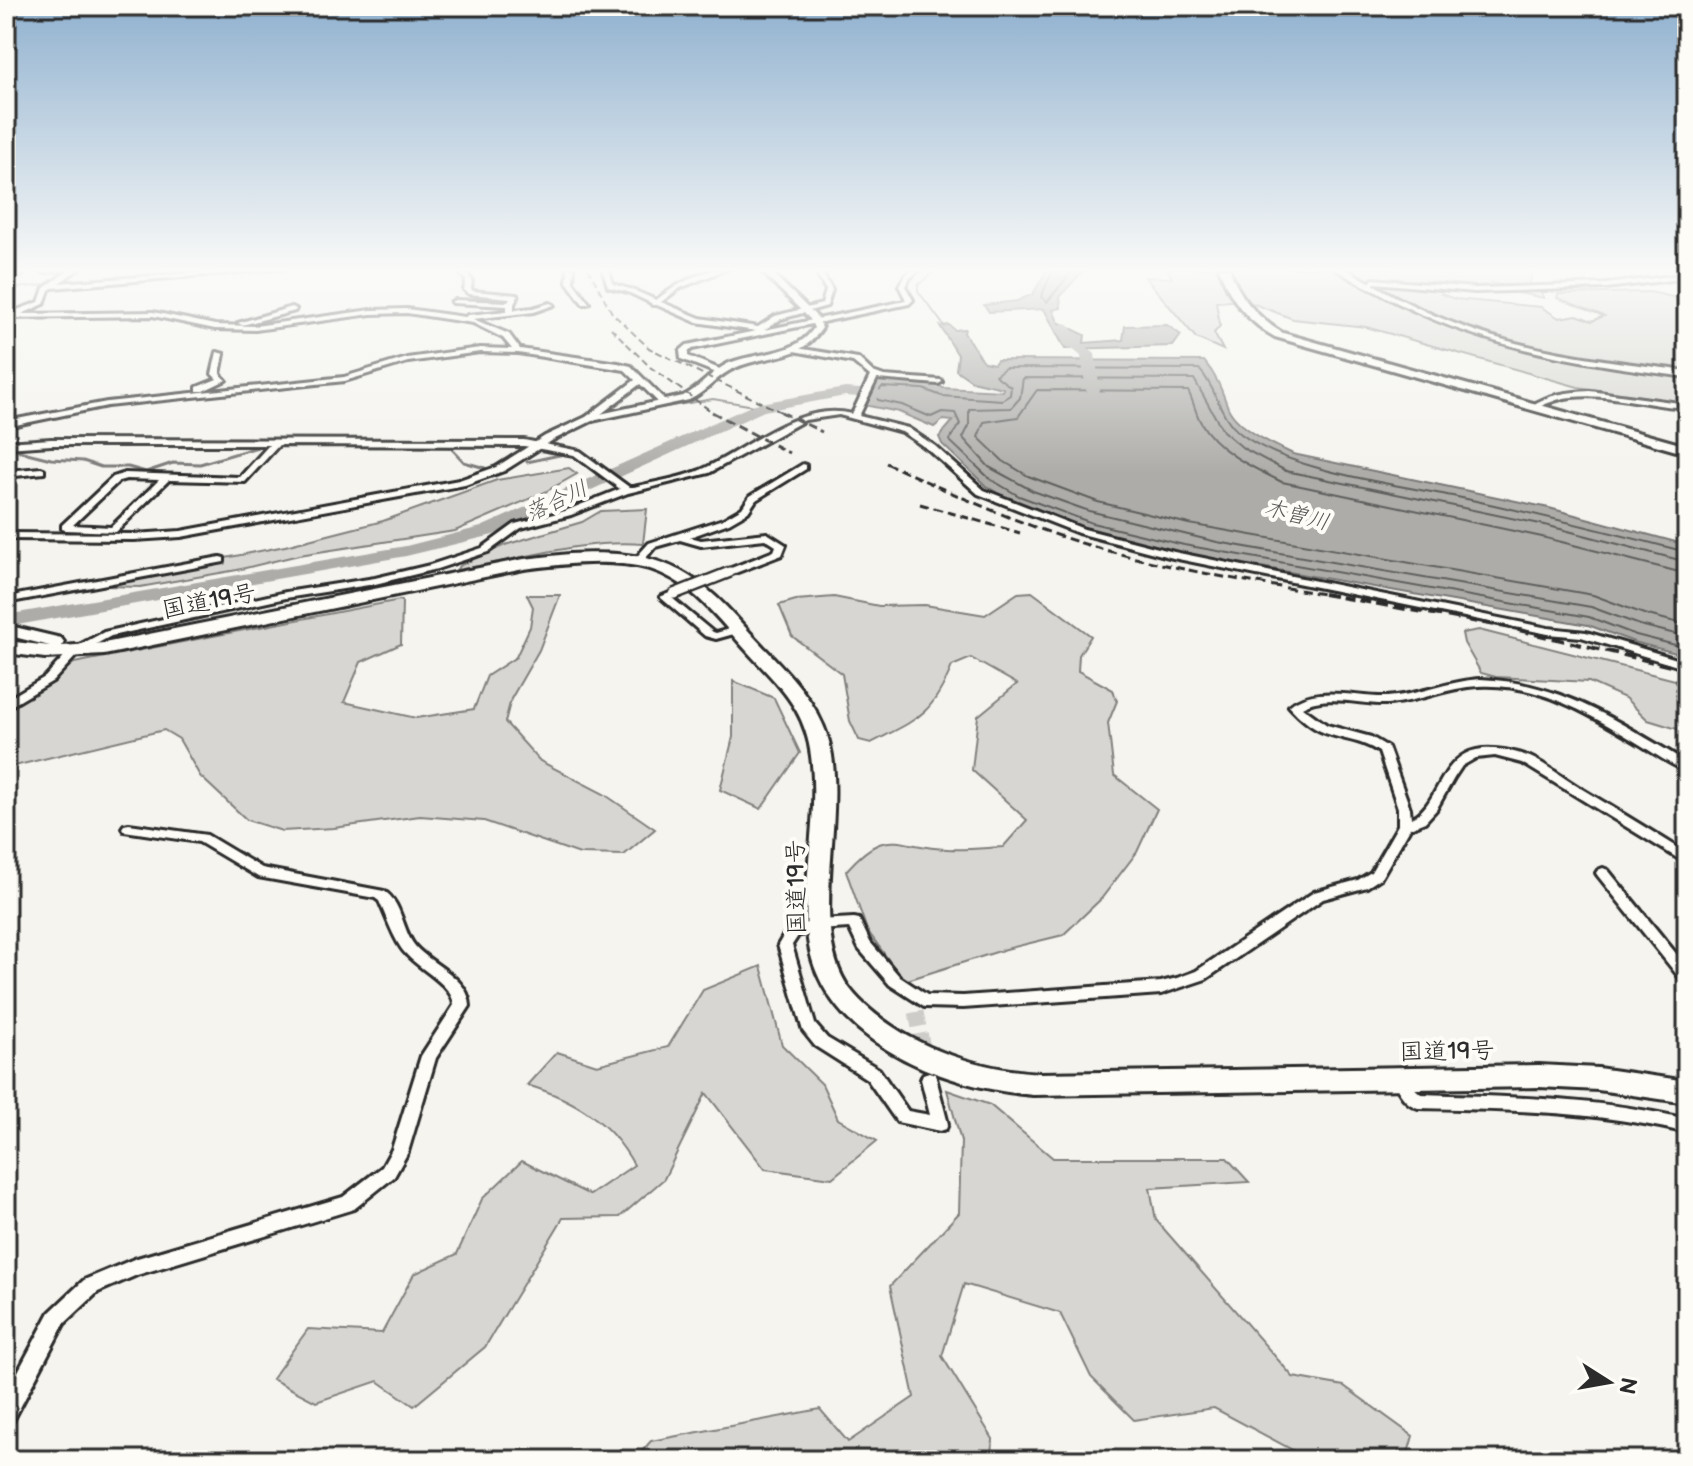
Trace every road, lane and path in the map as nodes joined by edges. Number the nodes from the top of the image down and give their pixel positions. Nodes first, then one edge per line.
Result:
1 (506, 336) edge
2 (741, 336) edge
3 (814, 336) edge
4 (1284, 336) edge
5 (1486, 336) edge
6 (794, 349) junction
7 (518, 351) junction
8 (220, 354) dead end
9 (719, 372) junction
10 (1687, 374) edge
11 (874, 376) junction
12 (641, 379) junction
13 (938, 382) dead end
14 (183, 397) junction
15 (664, 403) junction
16 (1535, 406) junction
17 (1687, 406) edge
18 (857, 412) junction
19 (589, 419) junction
20 (6, 424) edge
21 (276, 443) junction
22 (6, 445) edge
23 (537, 445) junction
24 (1687, 450) edge
25 (803, 467) dead end
26 (41, 471) dead end
27 (6, 474) edge
28 (166, 478) junction
29 (624, 488) junction
30 (6, 536) edge
31 (680, 537) junction
32 (764, 559) junction
33 (220, 560) dead end
34 (637, 562) junction
35 (750, 574) dead end
36 (6, 600) edge
37 (737, 630) junction
38 (10, 637) edge
39 (92, 642) junction
40 (119, 644) junction
41 (74, 652) junction
42 (1687, 666) edge
43 (6, 705) edge
44 (1687, 767) edge
45 (1405, 825) junction
46 (129, 828) dead end
47 (1687, 859) edge
48 (1603, 873) dead end
49 (818, 925) junction
50 (1687, 977) edge
51 (1399, 1077) junction
52 (929, 1079) tunnel mouth
53 (1687, 1092) edge
54 (1687, 1126) edge
55 (6, 1414) edge

1 - 7 street
2 - 9 street
3 - 6 street
4 - 16 main road
5 - 10 street
6 - 9 street
6 - 11 street
7 - 12 street
7 - 14 street
8 - 14 street
9 - 15 street
11 - 13 street
11 - 18 street
12 - 15 street
12 - 19 street
14 - 20 street
15 - 19 street
16 - 17 street
16 - 24 main road
18 - 29 street
18 - 42 street
19 - 23 street
21 - 22 street
21 - 23 street
21 - 28 street
23 - 29 street
23 - 30 street
25 - 31 street
26 - 27 street
28 - 28 street
29 - 39 street
31 - 32 street
31 - 34 street
32 - 35 street
32 - 37 street, bridge
33 - 36 street
34 - 37 highway, 国道19号
34 - 40 highway, 国道19号
37 - 49 highway, 国道19号
38 - 39 highway, 国道19号
38 - 41 highway, 国道19号
39 - 40 highway, 国道19号
39 - 41 street
40 - 41 highway, 国道19号
41 - 43 street
44 - 45 street
45 - 47 street
45 - 49 street
46 - 55 street
48 - 50 street
49 - 51 highway, 国道19号
49 - 52 street
51 - 53 highway, 国道19号
51 - 54 street

